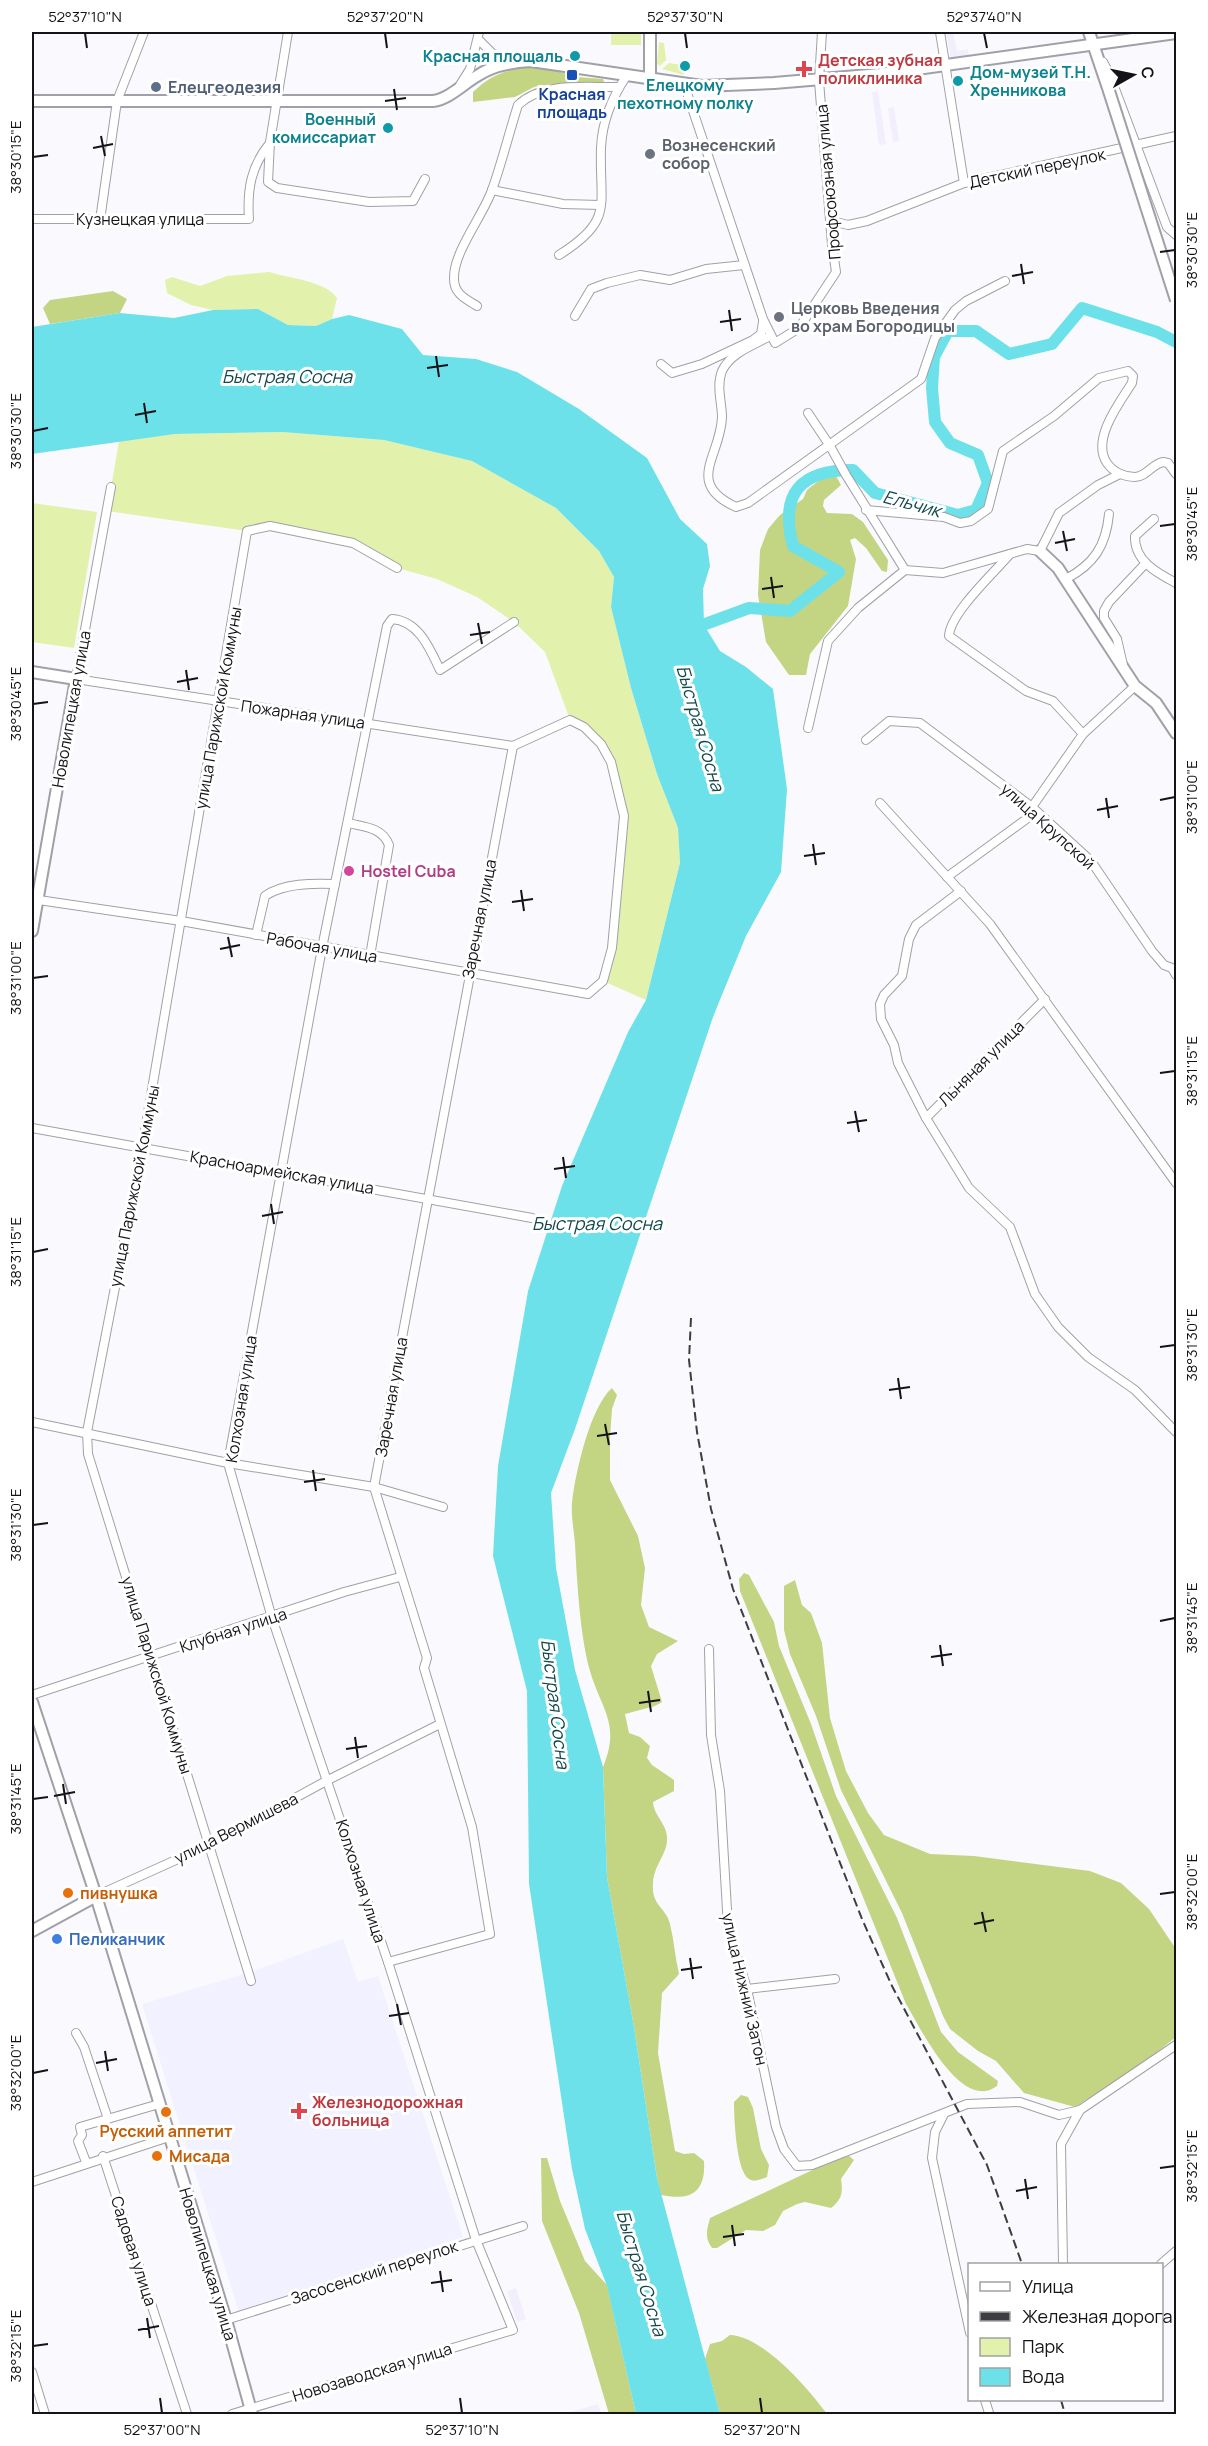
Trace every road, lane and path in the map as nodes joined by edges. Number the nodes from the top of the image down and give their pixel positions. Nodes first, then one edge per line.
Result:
1 (144, 32) edge
2 (288, 32) edge
3 (479, 32) edge
4 (650, 32) edge
5 (822, 32) edge
6 (940, 32) edge
7 (1089, 32) edge
8 (1176, 33) edge
9 (479, 40) junction
10 (1094, 48) junction
11 (520, 62) junction
12 (945, 66) junction
13 (627, 75) junction
14 (650, 77) junction
15 (819, 81) junction
16 (684, 84) junction
17 (619, 87) junction
18 (455, 91) junction
19 (32, 101) edge
20 (117, 101) junction
21 (277, 101) junction
22 (1176, 136) edge
23 (270, 142) junction
24 (1139, 147) junction
25 (425, 179) dead end
26 (964, 183) junction
27 (492, 190) junction
28 (600, 205) junction
29 (32, 219) edge
30 (100, 220) junction
31 (832, 221) junction
32 (1176, 235) edge
33 (559, 255) dead end
34 (744, 265) junction
35 (1005, 280) dead end
36 (1176, 300) edge
37 (477, 306) dead end
38 (575, 316) dead end
39 (763, 319) junction
40 (770, 336) junction
41 (661, 364) dead end
42 (808, 413) dead end
43 (830, 446) junction
44 (1120, 474) junction
45 (1176, 474) edge
46 (111, 488) dead end
47 (866, 510) junction
48 (1109, 514) dead end
49 (1154, 519) dead end
50 (1040, 551) junction
51 (1010, 554) junction
52 (1145, 564) junction
53 (397, 568) dead end
54 (905, 570) junction
55 (1065, 579) junction
56 (1176, 583) edge
57 (514, 622) dead end
58 (1123, 667) junction
59 (32, 672) edge
60 (76, 679) junction
61 (1135, 686) junction
62 (220, 702) junction
63 (366, 723) junction
64 (808, 728) dead end
65 (1176, 733) edge
66 (1083, 734) junction
67 (866, 740) dead end
68 (513, 746) junction
69 (880, 803) dead end
70 (1034, 809) junction
71 (348, 823) junction
72 (947, 877) junction
73 (335, 884) junction
74 (961, 891) junction
75 (34, 899) edge
76 (181, 921) junction
77 (32, 931) edge
78 (256, 935) junction
79 (322, 948) junction
80 (369, 956) junction
81 (1175, 969) edge
82 (468, 973) junction
83 (1045, 999) junction
84 (926, 1118) junction
85 (32, 1128) edge
86 (142, 1148) junction
87 (281, 1171) junction
88 (1176, 1183) edge
89 (427, 1197) junction
90 (532, 1218) dead end
91 (32, 1422) edge
92 (87, 1432) junction
93 (1176, 1432) edge
94 (228, 1463) junction
95 (374, 1487) junction
96 (443, 1507) dead end
97 (400, 1576) junction
98 (272, 1618) junction
99 (709, 1649) dead end
100 (151, 1657) junction
101 (32, 1695) edge
102 (32, 1702) edge
103 (440, 1724) junction
104 (328, 1779) junction
105 (209, 1845) junction
106 (96, 1896) junction
107 (32, 1931) edge
108 (388, 1962) junction
109 (835, 1979) dead end
110 (251, 1981) dead end
111 (747, 1989) junction
112 (76, 2033) dead end
113 (1176, 2045) edge
114 (159, 2104) junction
115 (1080, 2110) junction
116 (944, 2114) junction
117 (108, 2119) junction
118 (169, 2137) junction
119 (103, 2156) junction
120 (86, 2162) junction
121 (32, 2182) edge
122 (524, 2226) dead end
123 (476, 2240) junction
124 (1176, 2251) edge
125 (1063, 2263) edge
126 (1163, 2263) edge
127 (226, 2320) junction
128 (968, 2328) edge
129 (513, 2330) joint
130 (32, 2372) edge
131 (985, 2401) edge
132 (251, 2412) edge
133 (988, 2413) dead end
134 (45, 2415) edge
135 (187, 2415) edge
136 (232, 2415) edge

1 - 20 street
2 - 21 street
3 - 9 street
4 - 14 street
5 - 15 street, Профсоюзная улица
6 - 12 street
7 - 10 street
8 - 10 street
9 - 11 street
9 - 18 street
10 - 12 street
10 - 24 street
10 - 36 street, bridge
11 - 13 street
11 - 18 street
12 - 15 street
12 - 26 street
13 - 14 street
13 - 17 street
14 - 16 street
15 - 16 street
15 - 31 street, Профсоюзная улица
16 - 34 street
17 - 27 street
17 - 28 street
18 - 21 street
19 - 20 street
20 - 21 street
20 - 30 street
21 - 23 street
22 - 24 street, Детский переулок
23 - 25 street
23 - 30 street, Кузнецкая улица
24 - 26 street, Детский переулок
24 - 32 street
26 - 31 street, Детский переулок
27 - 28 street
27 - 37 street
28 - 33 street
29 - 30 street, Кузнецкая улица
31 - 40 street, Профсоюзная улица
34 - 38 street
34 - 39 street
35 - 43 street
39 - 40 street
39 - 41 street
40 - 43 street
42 - 43 street
43 - 47 street
44 - 45 street
44 - 47 street
44 - 50 street
46 - 60 street, Новолипецкая улица
47 - 54 street
48 - 55 street
49 - 52 street
50 - 51 street
50 - 55 street
51 - 54 street
51 - 66 street
52 - 56 street
52 - 58 street
53 - 62 street, улица Парижской Коммуны
54 - 64 street
55 - 58 street
57 - 63 street, Колхозная улица
58 - 61 street
59 - 60 street, Пожарная улица
60 - 62 street, Пожарная улица
60 - 75 street, Новолипецкая улица
61 - 65 street
61 - 66 street
62 - 63 street, Пожарная улица
62 - 76 street, улица Парижской Коммуны
63 - 68 street, Пожарная улица
63 - 71 street, Колхозная улица
66 - 70 street
67 - 70 street, улица Крупской
68 - 82 street, Заречная улица
68 - 82 street, Рабочая улица
69 - 72 street
70 - 72 street
70 - 81 street, улица Крупской
71 - 73 street, Колхозная улица
71 - 80 street
72 - 74 street
73 - 78 street
73 - 79 street, Колхозная улица
74 - 83 street
74 - 84 street
75 - 76 street, Рабочая улица
75 - 77 street, Новолипецкая улица
76 - 78 street, Рабочая улица
76 - 86 street, улица Парижской Коммуны
78 - 79 street, Рабочая улица
79 - 80 street, Рабочая улица
79 - 87 street, Колхозная улица
80 - 82 street, Рабочая улица
82 - 89 street, Заречная улица
83 - 84 street, Льняная улица
83 - 88 street
84 - 93 street, Льняная улица
85 - 86 street, Красноармейская улица
86 - 87 street, Красноармейская улица
86 - 92 street, улица Парижской Коммуны
87 - 89 street, Красноармейская улица
87 - 94 street, Колхозная улица
89 - 90 street, Красноармейская улица
89 - 95 street, Заречная улица
91 - 92 street
92 - 94 street
92 - 100 street, улица Парижской Коммуны
94 - 95 street
94 - 98 street, Колхозная улица
95 - 96 street
95 - 97 street, Заречная улица
97 - 98 street, Клубная улица
97 - 103 street, Заречная улица
98 - 100 street, Клубная улица
98 - 104 street, Колхозная улица
99 - 111 street, улица Нижний Затон
100 - 101 street, Клубная улица
100 - 105 street, улица Парижской Коммуны
102 - 106 street, Новолипецкая улица
103 - 104 street, улица Вермишева
103 - 108 street, Заречная улица
104 - 105 street, улица Вермишева
104 - 108 street, Колхозная улица
105 - 106 street, улица Вермишева
105 - 110 street, улица Парижской Коммуны
106 - 107 street, улица Вермишева
106 - 114 street, Новолипецкая улица
108 - 123 street, Колхозная улица
109 - 111 street
111 - 116 street, улица Нижний Затон
112 - 117 street
113 - 115 street
114 - 117 street
114 - 118 street, Новолипецкая улица
115 - 116 street
115 - 125 street
116 - 128 street
117 - 120 street
118 - 119 street
118 - 127 street, Новолипецкая улица
119 - 120 street
119 - 135 street, Садовая улица
120 - 121 street
122 - 123 street, Засосенский переулок
123 - 127 street, Засосенский переулок
123 - 129 street, Колхозная улица
124 - 126 street
127 - 132 street, Новолипецкая улица
129 - 132 street, Новозаводская улица
130 - 134 street
131 - 133 street
132 - 136 street, Новозаводская улица

